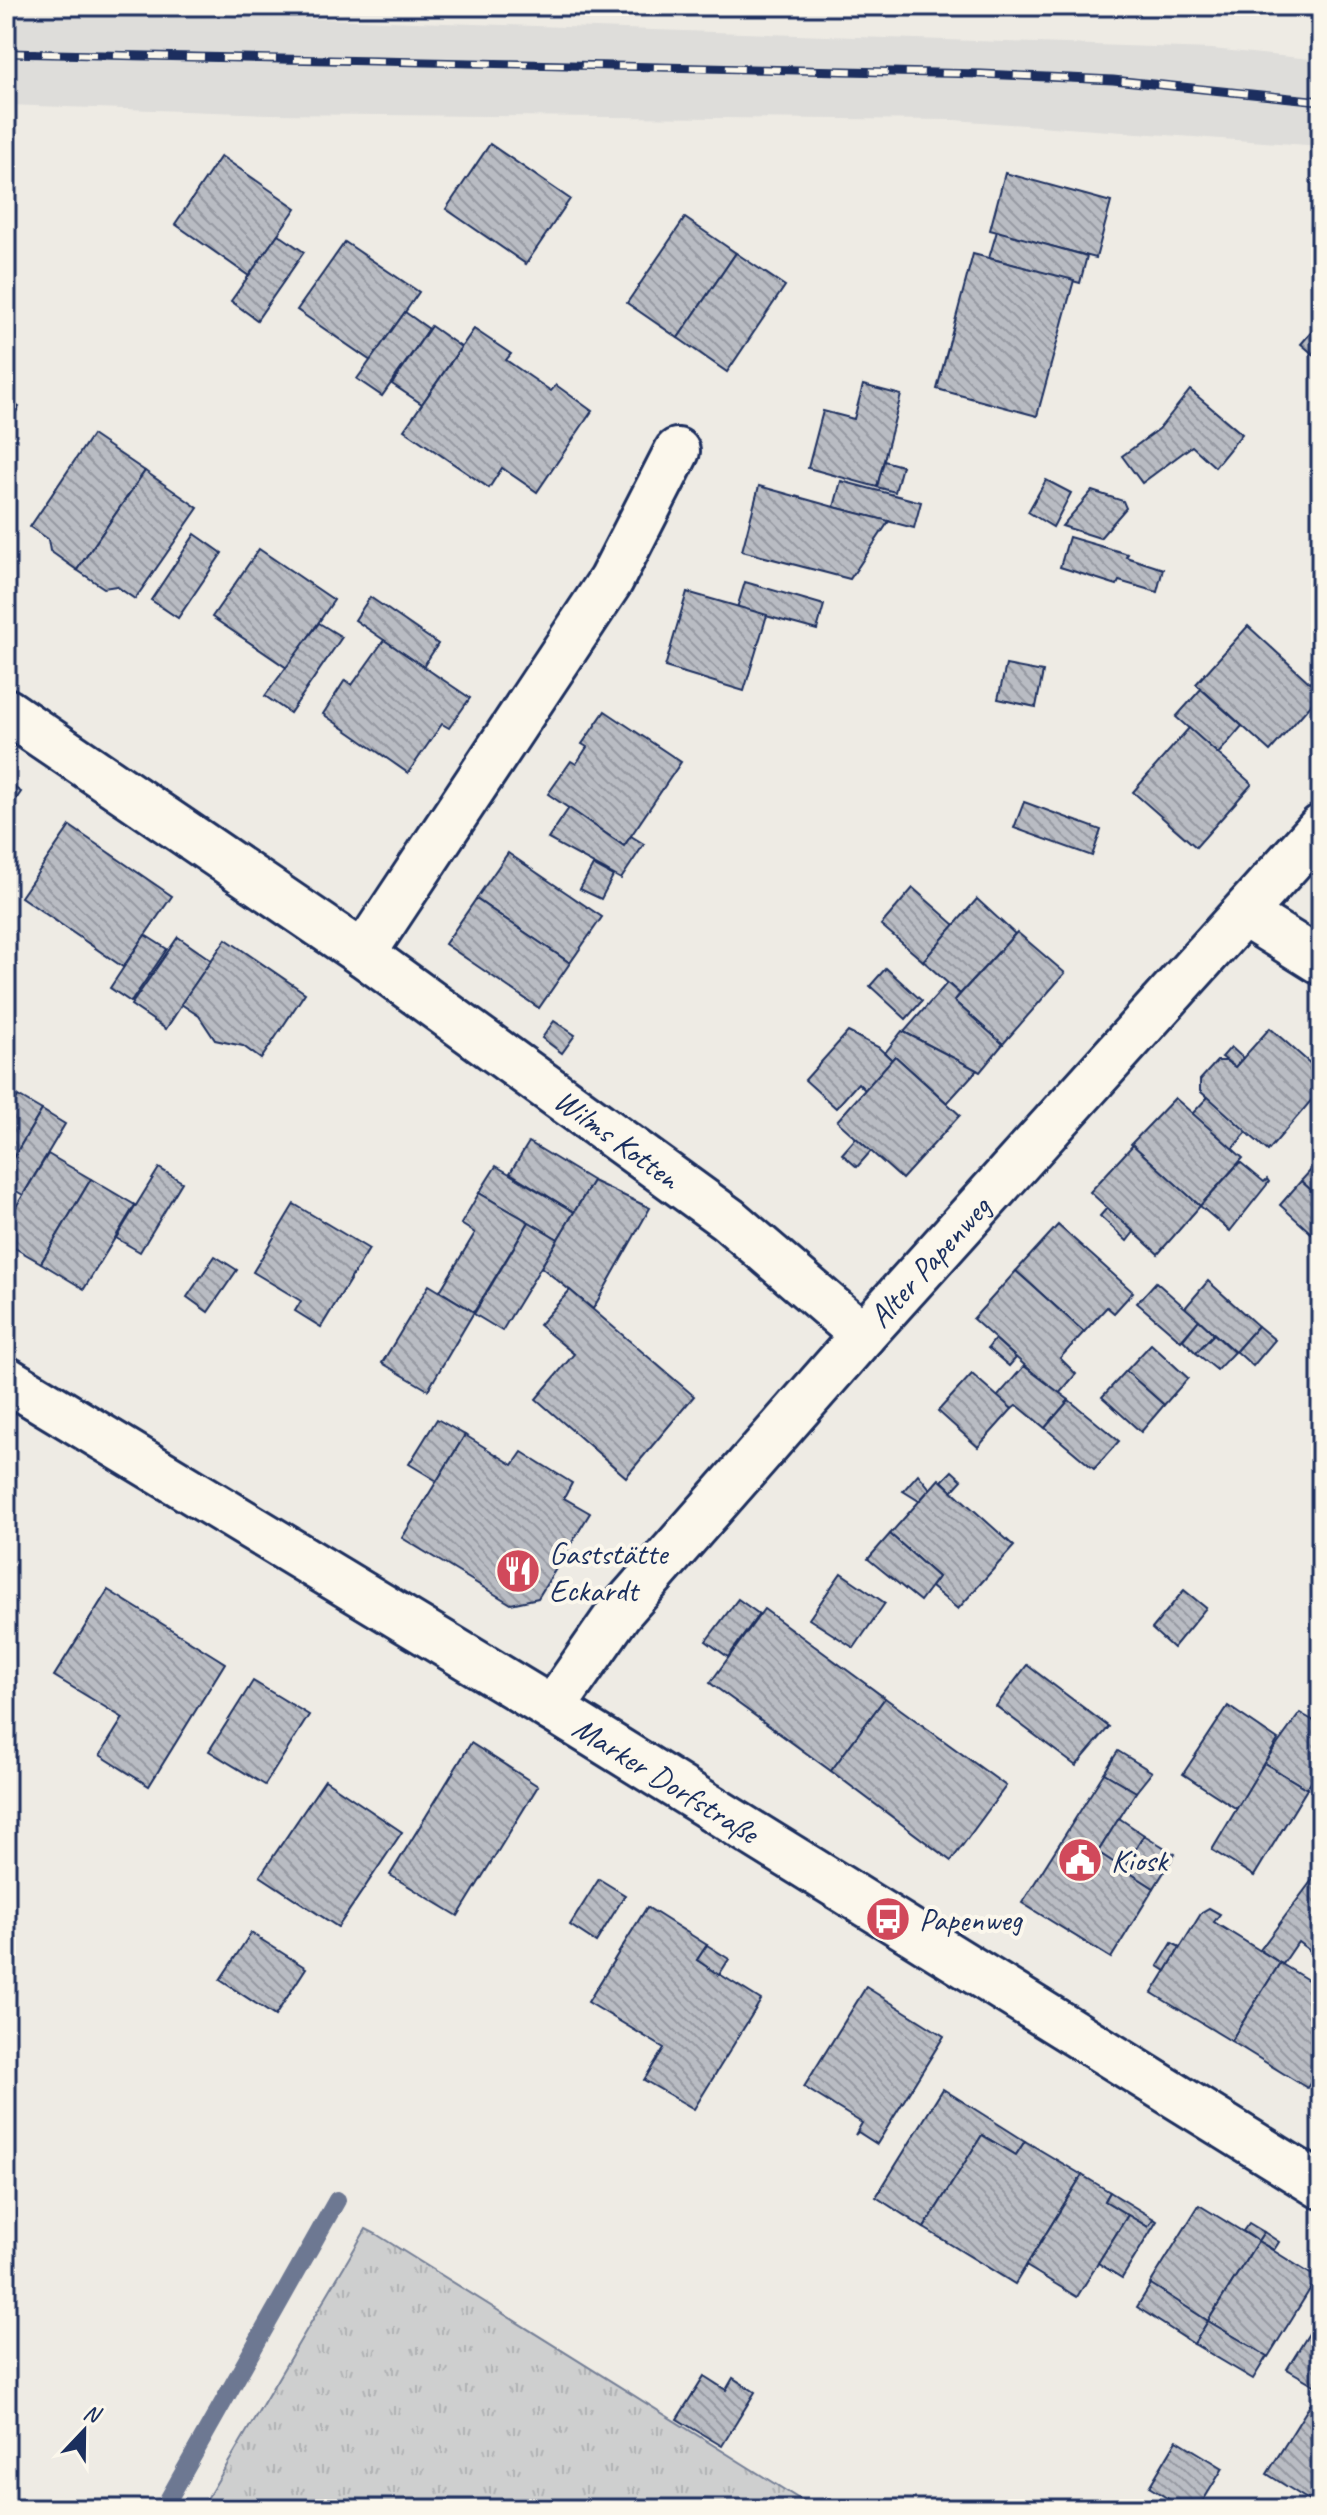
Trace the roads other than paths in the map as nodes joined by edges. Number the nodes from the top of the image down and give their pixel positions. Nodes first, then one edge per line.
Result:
1 (677, 451) dead end
2 (6, 711) edge
3 (1321, 827) edge
4 (1244, 914) junction
5 (363, 954) junction
6 (1321, 962) edge
7 (863, 1335) junction
8 (6, 1379) edge
9 (552, 1709) junction
10 (1321, 2186) edge

1 - 5 street
2 - 5 street, Wilms Kotten
3 - 4 street, Alter Papenweg
4 - 6 street
4 - 7 street, Alter Papenweg
5 - 7 street, Wilms Kotten
7 - 9 street, Alter Papenweg
8 - 9 street, Marker Dorfstraße
9 - 10 street, Marker Dorfstraße

